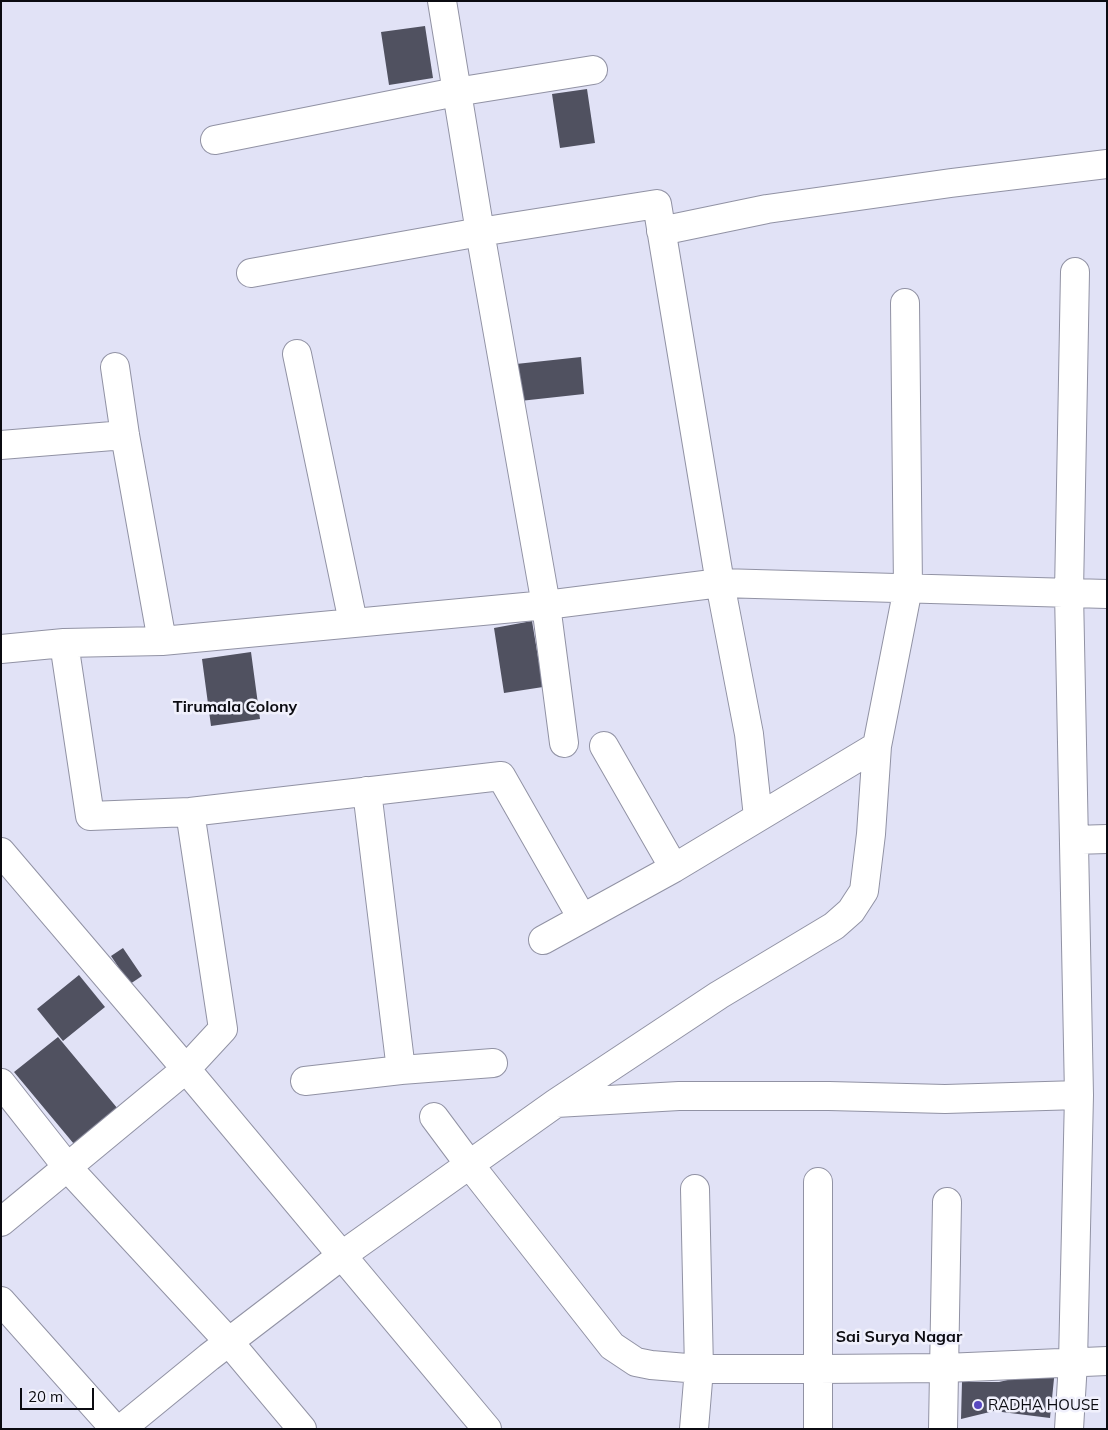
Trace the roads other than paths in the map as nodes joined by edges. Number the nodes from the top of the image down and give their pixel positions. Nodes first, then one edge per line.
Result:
1 (442, 1) edge
2 (593, 70) dead end
3 (456, 92) junction
4 (215, 140) dead end
5 (1107, 164) edge
6 (661, 231) junction
7 (480, 232) junction
8 (1075, 272) dead end
9 (251, 273) dead end
10 (905, 303) dead end
11 (297, 354) dead end
12 (115, 367) dead end
13 (125, 434) junction
14 (1, 445) edge
15 (720, 584) junction
16 (908, 588) junction
17 (1069, 592) junction
18 (1107, 594) edge
19 (546, 605) junction
20 (353, 622) junction
21 (162, 641) junction
22 (64, 643) junction
23 (1, 649) edge
24 (564, 743) dead end
25 (604, 746) dead end
26 (877, 746) junction
27 (367, 791) junction
28 (190, 812) junction
29 (758, 817) junction
30 (1107, 839) edge
31 (1074, 840) junction
32 (1, 852) edge
33 (674, 868) junction
34 (582, 918) junction
35 (543, 940) dead end
36 (493, 1063) dead end
37 (186, 1069) junction
38 (401, 1070) junction
39 (305, 1081) dead end
40 (1, 1083) edge
41 (1079, 1095) junction
42 (556, 1103) junction
43 (434, 1117) dead end
44 (469, 1164) junction
45 (68, 1168) junction
46 (818, 1182) dead end
47 (696, 1189) dead end
48 (947, 1202) dead end
49 (1, 1222) edge
50 (341, 1256) junction
51 (1, 1301) edge
52 (229, 1342) junction
53 (1107, 1361) edge
54 (1073, 1362) junction
55 (945, 1368) junction
56 (699, 1369) junction
57 (818, 1369) junction
58 (115, 1429) edge
59 (120, 1429) edge
60 (302, 1429) edge
61 (487, 1429) edge
62 (694, 1429) edge
63 (818, 1429) edge
64 (943, 1429) edge
65 (1069, 1429) edge

1 - 3 street
2 - 3 street
3 - 4 street
3 - 7 street
5 - 6 street
6 - 7 street
6 - 15 street
7 - 9 street
7 - 19 street
8 - 17 street
10 - 16 street
11 - 20 street
12 - 13 street
13 - 14 street
13 - 21 street
15 - 16 street
15 - 19 street
15 - 29 street
16 - 17 street
16 - 26 street
17 - 18 street
17 - 31 street
19 - 20 street
19 - 24 street
20 - 21 street
21 - 22 street
22 - 23 street
22 - 28 street
25 - 33 street
26 - 29 street
26 - 42 street
27 - 28 street
27 - 34 street
27 - 38 street
28 - 37 street
29 - 33 street
30 - 31 street
31 - 41 street
32 - 37 street
33 - 34 street
34 - 35 street
36 - 38 street
37 - 45 street
37 - 50 street
38 - 39 street
40 - 45 street
41 - 42 street
41 - 54 street
42 - 44 street
43 - 44 street
44 - 50 street
44 - 56 street
45 - 49 street
45 - 52 street
46 - 57 street
47 - 56 street
48 - 55 street
50 - 52 street
50 - 61 street
51 - 58 street
52 - 59 street
52 - 60 street
53 - 54 street
54 - 55 street
54 - 65 street
55 - 57 street
55 - 64 street
56 - 57 street
56 - 62 street
57 - 63 street

